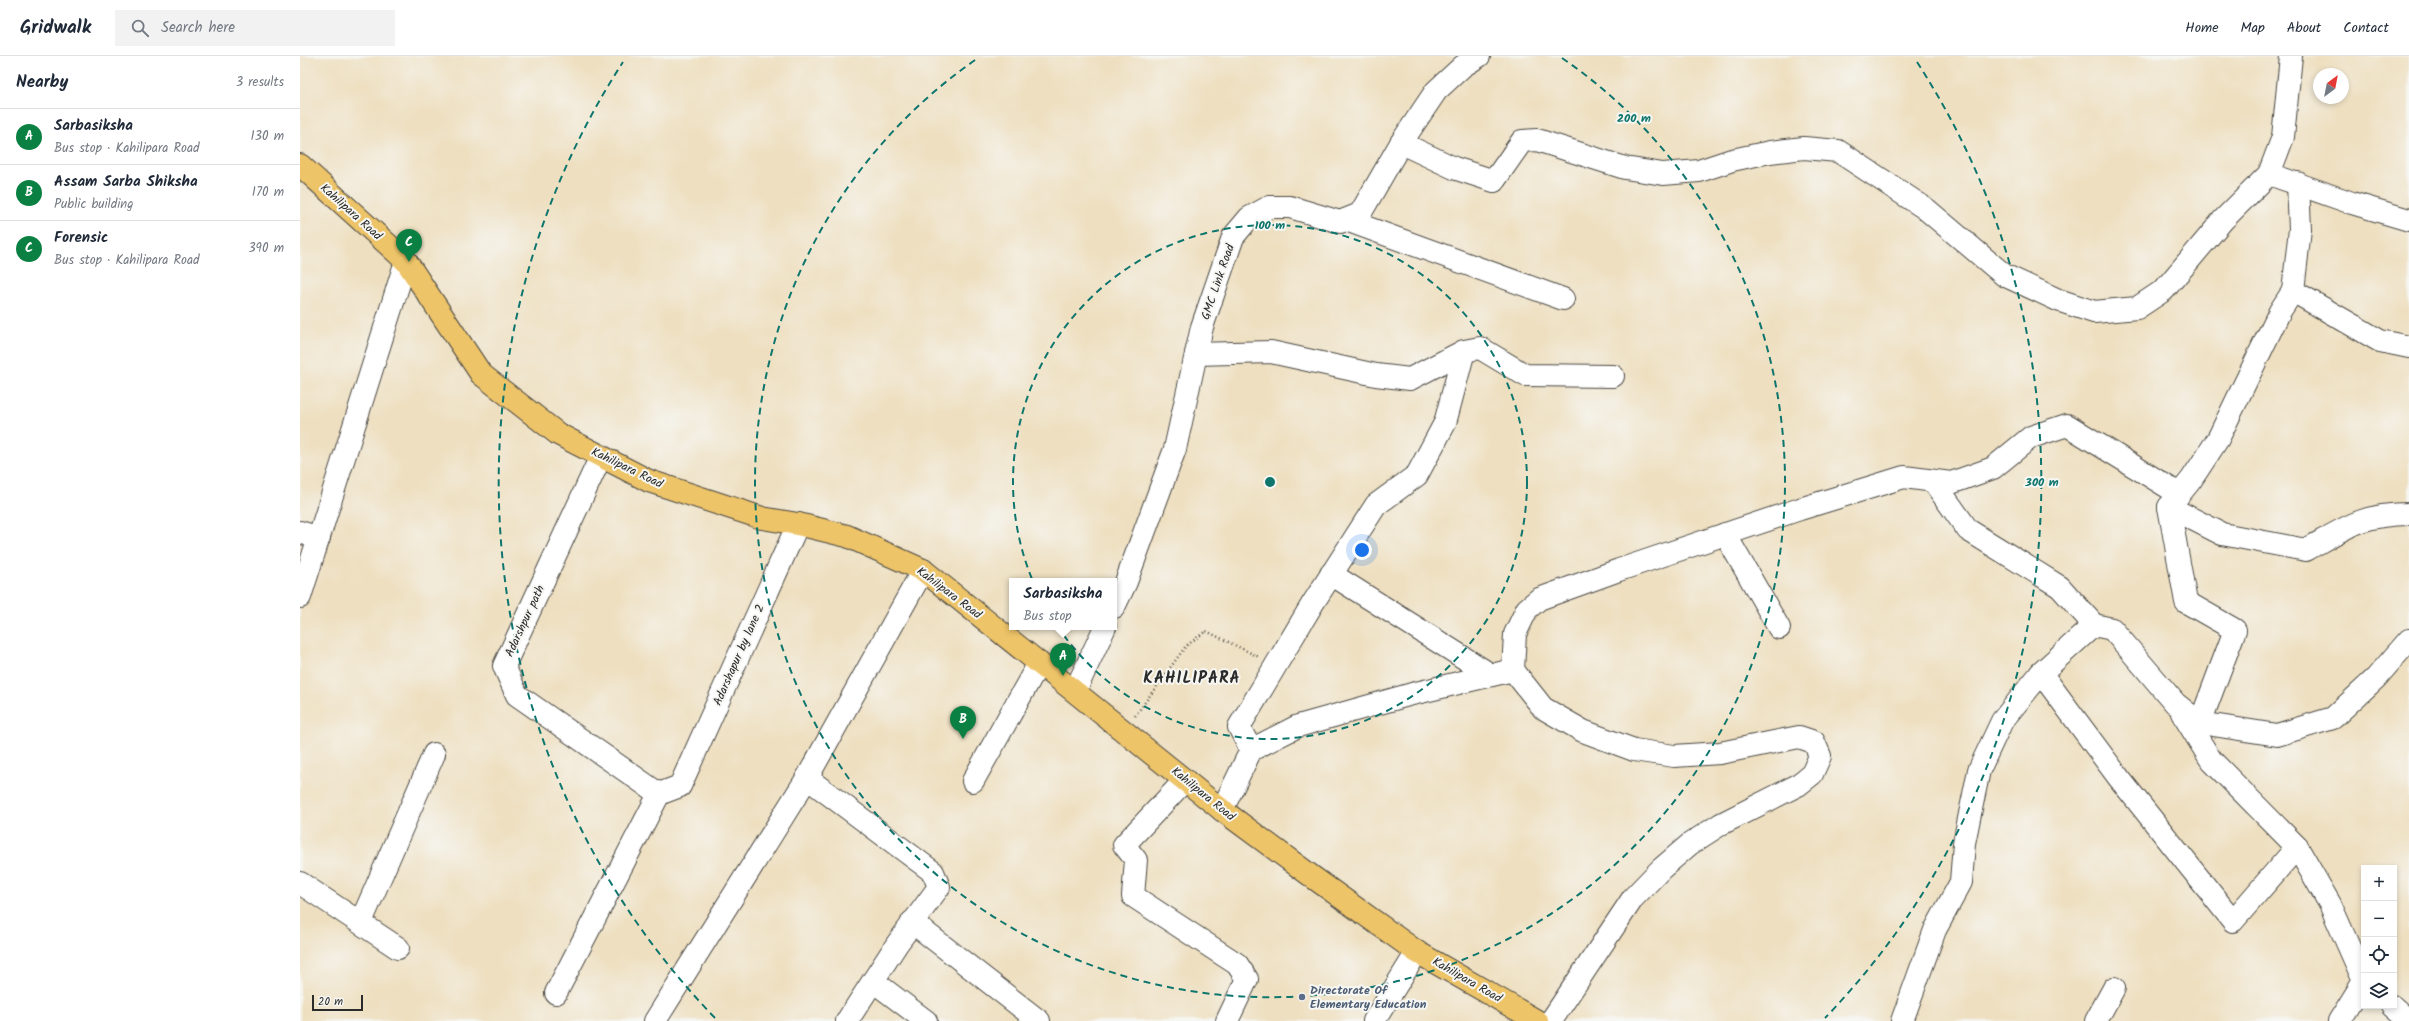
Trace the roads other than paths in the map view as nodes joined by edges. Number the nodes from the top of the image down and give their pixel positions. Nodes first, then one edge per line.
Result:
1 (1479, 56) edge
2 (2291, 56) edge
3 (1401, 143) junction
4 (300, 165) edge
5 (2269, 174) junction
6 (2298, 183) junction
7 (1346, 220) junction
8 (2409, 220) edge
9 (406, 261) junction
10 (2293, 291) junction
11 (1563, 299) dead end
12 (2409, 347) edge
13 (1464, 351) junction
14 (1196, 354) junction
15 (1613, 376) dead end
16 (601, 456) junction
17 (1933, 481) junction
18 (2174, 501) junction
19 (2409, 514) edge
20 (798, 524) junction
21 (1725, 534) junction
22 (309, 535) edge
23 (923, 570) junction
24 (1331, 574) junction
25 (300, 597) edge
26 (1117, 601) edge
27 (2094, 625) junction
28 (1779, 628) dead end
29 (1104, 630) edge
30 (2409, 640) edge
31 (1039, 663) junction
32 (1514, 670) junction
33 (2041, 673) junction
34 (1491, 675) junction
35 (1075, 691) junction
36 (2175, 703) junction
37 (2200, 723) junction
38 (1251, 750) junction
39 (434, 754) dead end
40 (807, 778) junction
41 (1185, 780) junction
42 (973, 781) dead end
43 (659, 794) junction
44 (1222, 810) junction
45 (2296, 847) junction
46 (300, 883) edge
47 (360, 922) junction
48 (912, 922) junction
49 (398, 948) dead end
50 (1417, 952) junction
51 (873, 981) junction
52 (2114, 988) dead end
53 (556, 993) dead end
54 (2395, 1009) edge
55 (655, 1021) edge
56 (847, 1021) edge
57 (926, 1021) edge
58 (1039, 1021) edge
59 (1227, 1021) edge
60 (1374, 1021) edge
61 (1537, 1021) edge
62 (1550, 1021) edge
63 (1902, 1021) edge
64 (2096, 1021) edge
65 (2339, 1021) edge
66 (2409, 1021) edge

1 - 3 street
2 - 5 street
3 - 5 street
3 - 7 street
4 - 9 main road, Kahilipara Road
5 - 6 street
6 - 8 street
6 - 10 street
7 - 11 street, GMC Link Road
7 - 14 street, GMC Link Road
9 - 16 main road, Kahilipara Road
9 - 22 street
10 - 12 street
10 - 18 street
13 - 14 street
13 - 15 street
13 - 24 street
14 - 26 street, GMC Link Road
16 - 20 main road, Kahilipara Road
16 - 43 street, Adarshpur path
17 - 18 street
17 - 21 street
17 - 27 street
18 - 19 street
18 - 37 street
20 - 23 main road, Kahilipara Road
20 - 43 street, Adarshapur by lane 2
21 - 28 street
21 - 32 street
22 - 25 street
23 - 31 main road, Kahilipara Road
23 - 40 street
24 - 34 street
24 - 38 street
27 - 33 street
27 - 36 street
29 - 35 street
30 - 37 street
31 - 35 main road, Kahilipara Road
31 - 42 street
32 - 34 street
32 - 62 street
33 - 45 street
33 - 63 street
34 - 38 street
35 - 41 main road, Kahilipara Road
36 - 37 street
36 - 45 street
38 - 44 street
39 - 47 street
40 - 48 street
40 - 55 street
41 - 44 main road, Kahilipara Road
41 - 59 street
43 - 53 street
44 - 50 main road, Kahilipara Road
45 - 65 street
46 - 47 street
47 - 49 street
48 - 51 street
48 - 58 street
50 - 60 street
50 - 61 main road, Kahilipara Road
51 - 56 street
51 - 57 street
52 - 64 street
54 - 66 street

